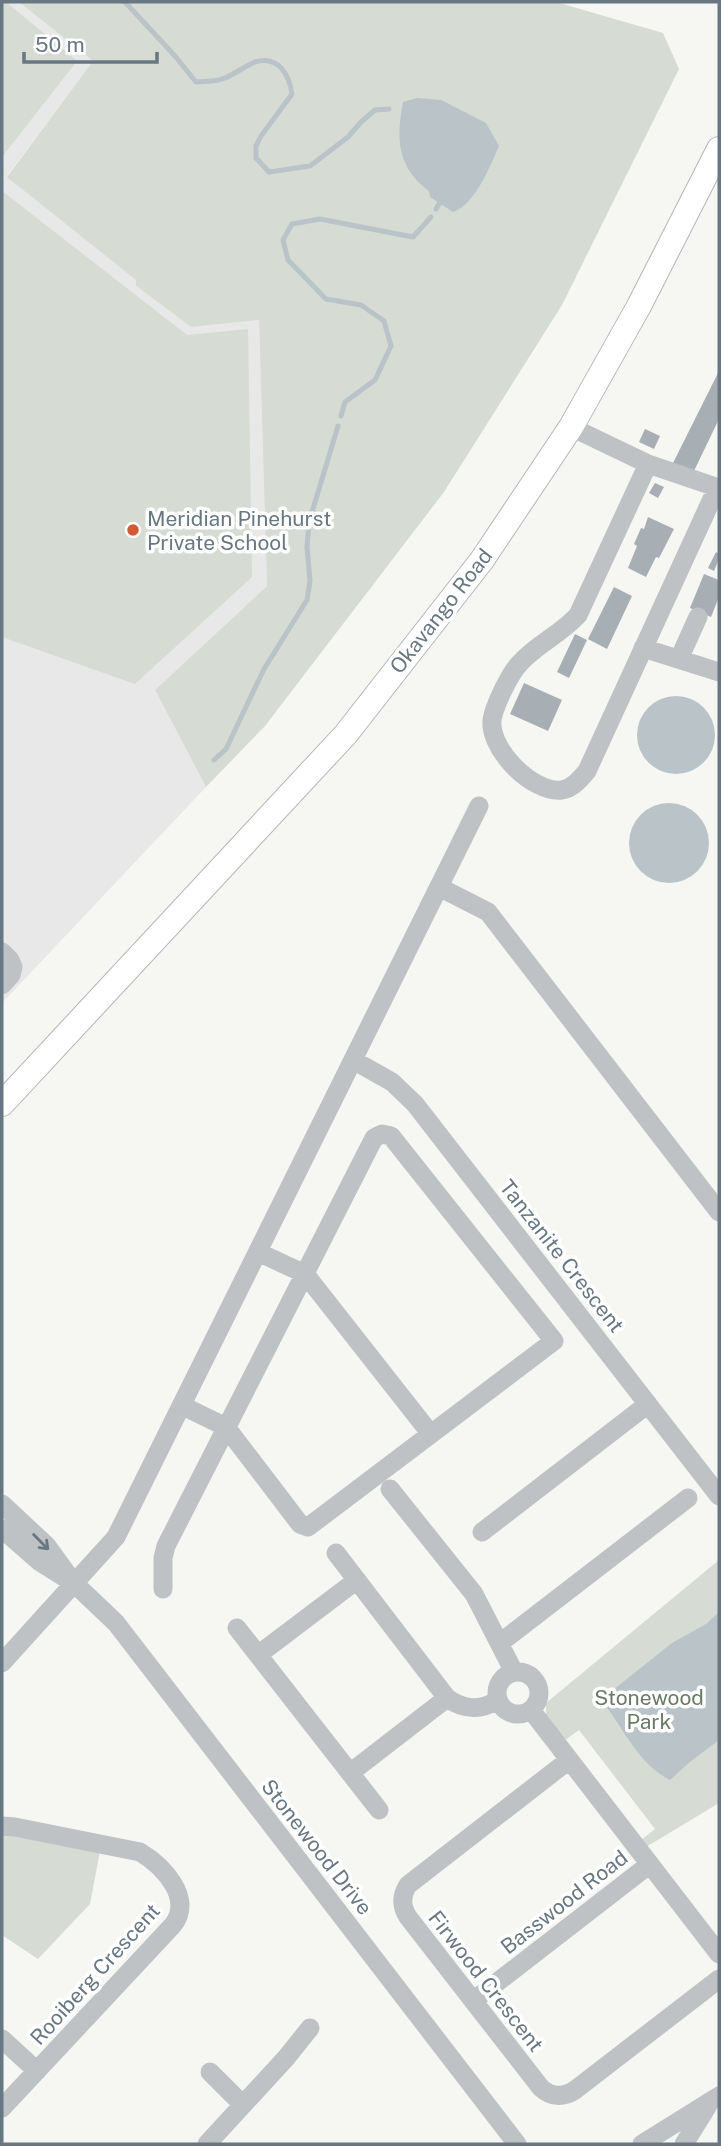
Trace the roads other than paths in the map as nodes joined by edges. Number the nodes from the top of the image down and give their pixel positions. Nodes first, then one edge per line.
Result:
1 (719, 149) edge
2 (571, 427) junction
3 (648, 464) junction
4 (718, 488) edge
5 (698, 617) dead end
6 (643, 648) junction
7 (679, 659) junction
8 (719, 672) edge
9 (479, 806) dead end
10 (439, 887) junction
11 (2, 953) edge
12 (2, 985) edge
13 (84, 1015) junction
14 (354, 1060) junction
15 (2, 1082) edge
16 (2, 1104) edge
17 (719, 1212) edge
18 (258, 1252) junction
19 (304, 1274) junction
20 (648, 1404) junction
21 (183, 1406) junction
22 (226, 1427) junction
23 (430, 1433) junction
24 (390, 1489) dead end
25 (719, 1496) edge
26 (688, 1498) dead end
27 (2, 1504) edge
28 (2, 1529) edge
29 (482, 1532) dead end
30 (336, 1553) dead end
31 (357, 1580) junction
32 (75, 1584) junction
33 (163, 1589) dead end
34 (237, 1628) dead end
35 (500, 1643) junction
36 (258, 1655) junction
37 (2, 1662) edge
38 (514, 1672) junction
39 (447, 1698) junction
40 (498, 1700) junction
41 (531, 1710) junction
42 (569, 1760) junction
43 (350, 1773) junction
44 (379, 1810) dead end
45 (2, 1826) edge
46 (650, 1864) junction
47 (719, 1954) edge
48 (719, 1979) edge
49 (473, 2001) junction
50 (310, 2028) dead end
51 (2, 2039) edge
52 (37, 2071) junction
53 (211, 2072) dead end
54 (715, 2100) edge
55 (243, 2105) junction
56 (2, 2109) edge
57 (207, 2144) edge
58 (517, 2144) edge
59 (642, 2144) edge
60 (684, 2144) edge

1 - 2 main road, Okavango Road
2 - 3 street
2 - 13 main road, Okavango Road
3 - 4 street
3 - 6 street
4 - 6 street
5 - 7 street
6 - 7 street
7 - 8 street
9 - 10 street
10 - 14 street
10 - 17 street
11 - 12 street
13 - 15 main road, Okavango Road
13 - 16 main road, Okavango Road
14 - 18 street
14 - 20 street, Tanzanite Crescent
18 - 19 street
18 - 21 street
19 - 22 street
19 - 23 street
19 - 23 street
20 - 25 street, Tanzanite Crescent
20 - 29 street
21 - 22 street
21 - 32 street
22 - 23 street
22 - 33 street
24 - 35 street
26 - 35 street
27 -> 32 street, Stonewood Drive
28 - 32 street, Stonewood Drive
30 - 31 street
31 - 36 street
31 - 39 street
32 - 37 street
32 - 58 street, Stonewood Drive
34 - 36 street
35 - 38 street
36 - 43 street
38 - 40 street
38 - 41 street
39 - 40 street
39 - 43 street
40 - 41 street
41 - 42 street
42 - 46 street
42 - 49 street, Firwood Crescent
43 - 44 street
45 - 52 street, Rooiberg Crescent
46 - 47 street
46 - 49 street, Basswood Road
48 - 49 street, Firwood Crescent
50 - 55 street
51 - 52 street, Rooiberg Crescent
52 - 56 street, Rooiberg Crescent
53 - 55 street
54 - 59 street
54 - 60 street
55 - 57 street

